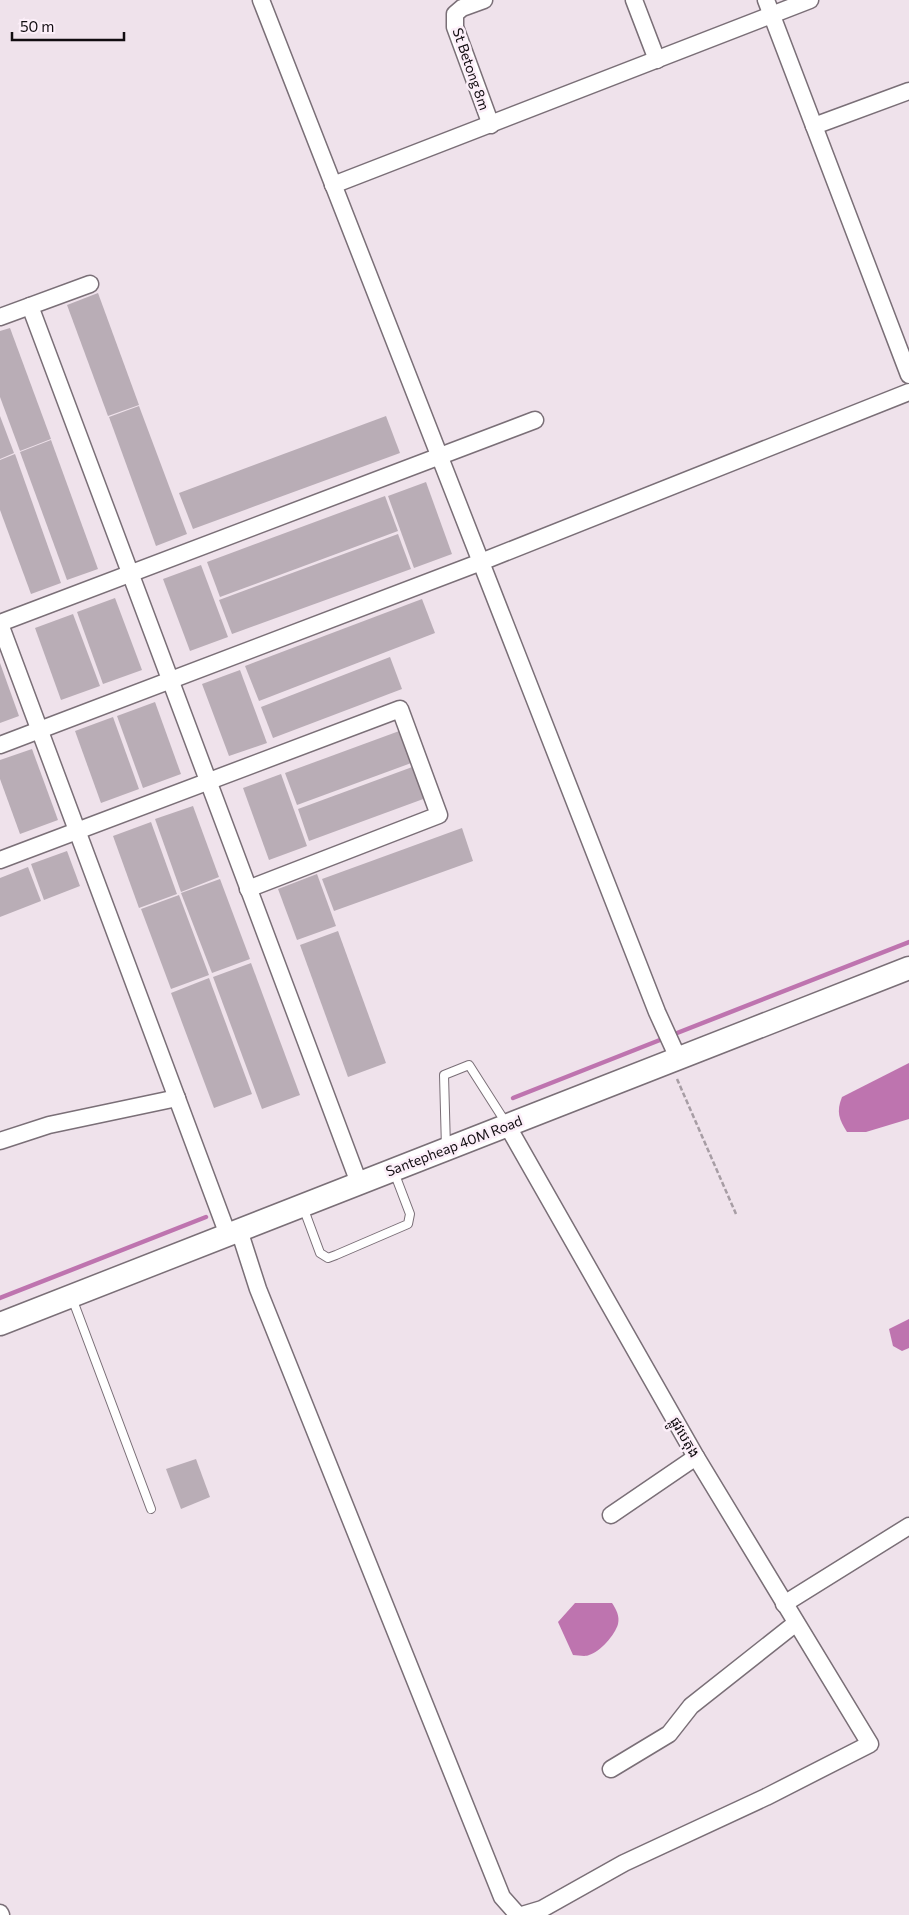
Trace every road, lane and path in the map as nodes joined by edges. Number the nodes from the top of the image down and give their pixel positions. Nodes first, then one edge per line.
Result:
1 (261, 0) edge
2 (484, 0) edge
3 (634, 0) edge
4 (810, 0) edge
5 (769, 8) edge
6 (657, 60) junction
7 (909, 90) edge
8 (491, 124) junction
9 (814, 126) junction
10 (333, 185) junction
11 (90, 284) dead end
12 (30, 306) junction
13 (0, 317) edge
14 (909, 375) edge
15 (909, 392) edge
16 (535, 420) dead end
17 (439, 455) junction
18 (481, 562) junction
19 (129, 574) junction
20 (0, 624) edge
21 (170, 681) junction
22 (40, 730) junction
23 (0, 745) edge
24 (208, 782) junction
25 (78, 831) junction
26 (0, 860) edge
27 (248, 889) junction
28 (909, 968) edge
29 (673, 1055) junction
30 (177, 1098) junction
31 (507, 1125) junction
32 (0, 1141) edge
33 (446, 1149) junction
34 (394, 1169) junction
35 (359, 1183) junction
36 (302, 1205) junction
37 (736, 1214) dead end
38 (234, 1232) junction
39 (71, 1296) junction
40 (0, 1324) edge
41 (696, 1458) junction
42 (151, 1509) dead end
43 (611, 1515) dead end
44 (909, 1526) edge
45 (784, 1604) junction
46 (796, 1623) junction
47 (611, 1769) dead end
48 (520, 1915) edge

1 - 10 street
2 - 8 street, St Betong 8m
3 - 6 street
4 - 5 street
5 - 6 street
5 - 9 street
6 - 8 street
7 - 9 street
8 - 10 street
9 - 14 street
10 - 17 street
11 - 12 street
12 - 13 street
12 - 19 street
15 - 18 street
16 - 17 street
17 - 18 street
17 - 19 street
18 - 21 street
18 - 29 street
19 - 20 street
19 - 21 street
20 - 22 street
21 - 22 street
21 - 24 street
22 - 23 street
22 - 25 street
24 - 25 street
24 - 27 street
24 - 27 street
25 - 26 street
25 - 30 street
27 - 35 street
28 - 29 main road, Santepheap 40M Road
29 - 31 main road, Santepheap 40M Road
29 - 37 path
30 - 32 street
30 - 38 street
31 - 33 main road, Santepheap 40M Road
31 - 33 lane
31 - 41 street, ផ្លូវបេតុង
33 - 34 main road, Santepheap 40M Road
34 - 35 main road, Santepheap 40M Road
34 - 36 lane
35 - 36 main road, Santepheap 40M Road
36 - 38 main road, Santepheap 40M Road
38 - 39 main road, Santepheap 40M Road
38 - 48 street
39 - 40 main road, Santepheap 40M Road
39 - 42 lane
41 - 43 street
41 - 45 street, ផ្លូវបេតុង
44 - 45 street
45 - 46 street, ផ្លូវបេតុង
46 - 47 street
46 - 48 street, ផ្លូវបេតុង

